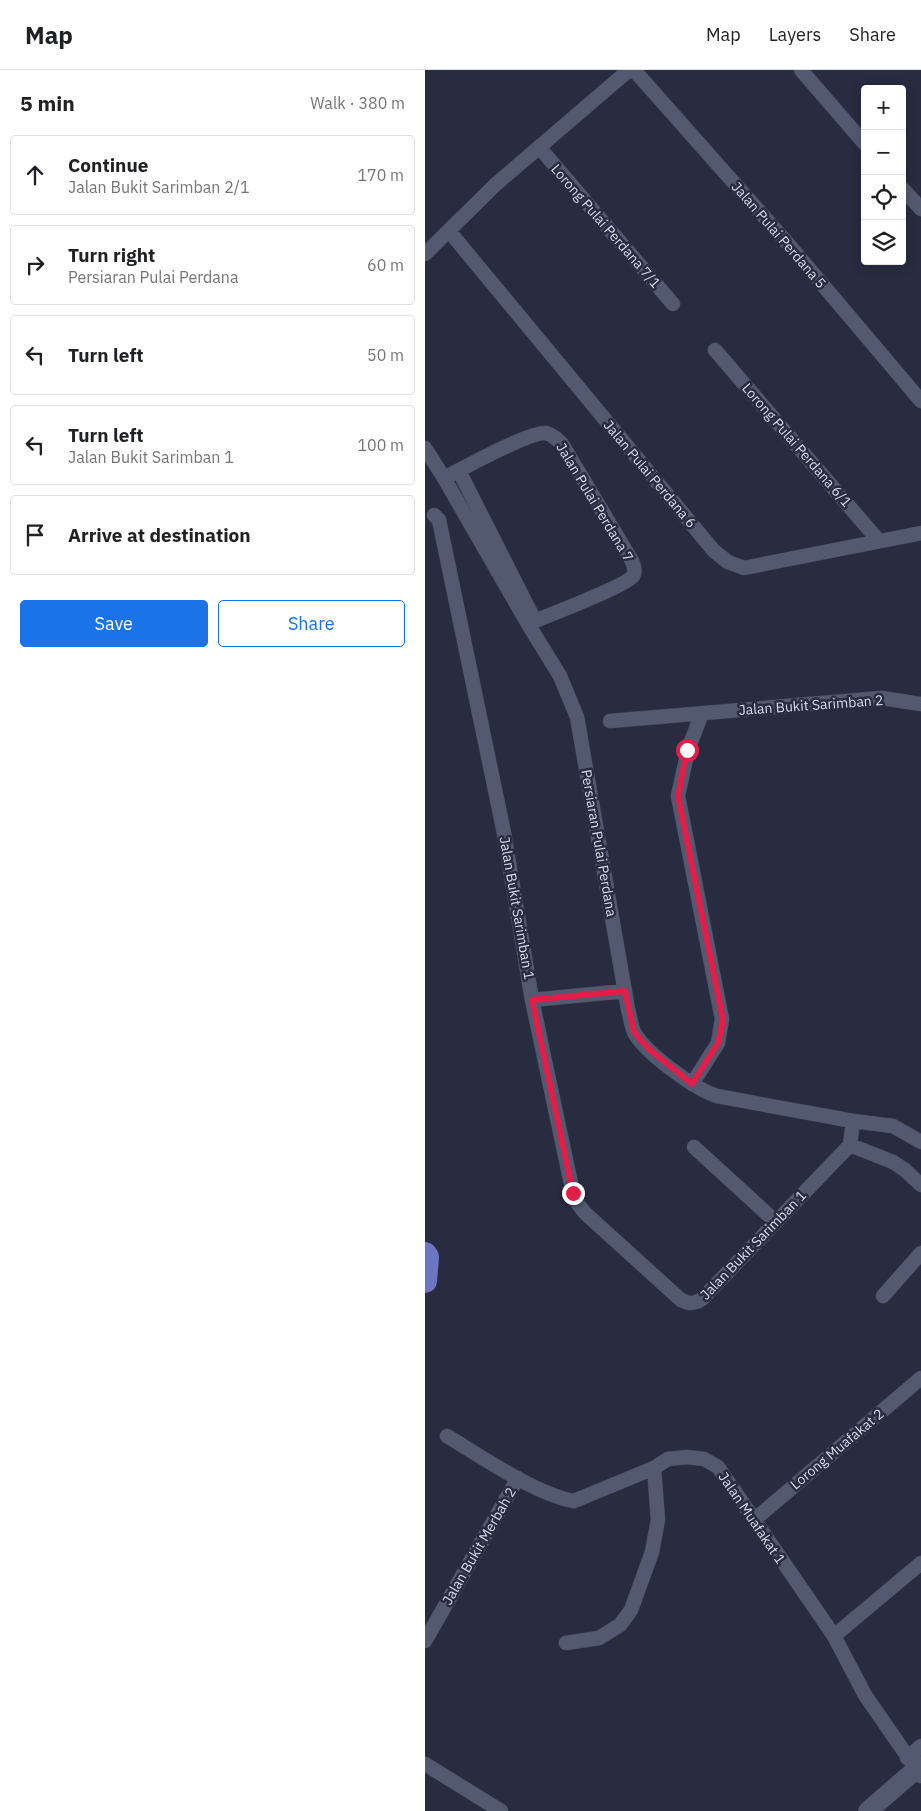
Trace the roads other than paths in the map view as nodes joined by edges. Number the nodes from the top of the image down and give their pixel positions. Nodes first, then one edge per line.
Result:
1 (629, 70) edge
2 (635, 70) edge
3 (801, 70) edge
4 (861, 139) edge
5 (539, 147) junction
6 (906, 192) edge
7 (921, 209) edge
8 (449, 231) junction
9 (425, 254) edge
10 (673, 304) dead end
11 (715, 350) dead end
12 (921, 402) edge
13 (425, 448) edge
14 (459, 471) junction
15 (444, 478) junction
16 (434, 515) dead end
17 (921, 533) edge
18 (878, 540) junction
19 (921, 704) edge
20 (702, 714) junction
21 (610, 721) dead end
22 (625, 991) junction
23 (532, 1000) junction
24 (692, 1084) junction
25 (853, 1121) junction
26 (921, 1142) edge
27 (850, 1145) junction
28 (694, 1147) dead end
29 (921, 1185) edge
30 (776, 1222) junction
31 (921, 1253) edge
32 (883, 1296) dead end
33 (921, 1378) edge
34 (447, 1436) dead end
35 (654, 1468) junction
36 (517, 1478) junction
37 (754, 1520) junction
38 (921, 1563) edge
39 (834, 1636) junction
40 (425, 1641) edge
41 (566, 1643) dead end
42 (921, 1746) edge
43 (425, 1764) edge
44 (916, 1768) edge
45 (501, 1811) edge
46 (868, 1811) edge

1 - 5 street
2 - 12 street, Jalan Pulai Perdana 5
3 - 4 street
5 - 8 street
5 - 10 street, Lorong Pulai Perdana 7/1
6 - 7 street
8 - 9 street
8 - 18 street, Jalan Pulai Perdana 6
11 - 18 street, Lorong Pulai Perdana 6/1
13 - 15 street, Persiaran Pulai Perdana
14 - 14 street, Jalan Pulai Perdana 7
14 - 15 street, Jalan Pulai Perdana 7
15 - 22 street, Persiaran Pulai Perdana
16 - 23 street, Jalan Bukit Sarimban 1
17 - 18 street, Jalan Pulai Perdana 6
19 - 20 street, Jalan Bukit Sarimban 2
20 - 21 street, Jalan Bukit Sarimban 2
20 - 24 street
22 - 23 street
22 - 24 street, Persiaran Pulai Perdana
23 - 30 street, Jalan Bukit Sarimban 1
24 - 25 street, Persiaran Pulai Perdana
25 - 26 street, Persiaran Pulai Perdana
25 - 27 street
27 - 29 street
27 - 30 street, Jalan Bukit Sarimban 1
28 - 30 street
31 - 32 street
33 - 37 street, Lorong Muafakat 2
34 - 36 street, Jalan Muafakat 1
35 - 36 street, Jalan Muafakat 1
35 - 37 street, Jalan Muafakat 1
35 - 41 street
36 - 40 street, Jalan Bukit Merbah 2
37 - 39 street, Jalan Muafakat 1
38 - 39 street
39 - 44 street, Jalan Muafakat 1
42 - 44 street
43 - 45 street
44 - 46 main road

